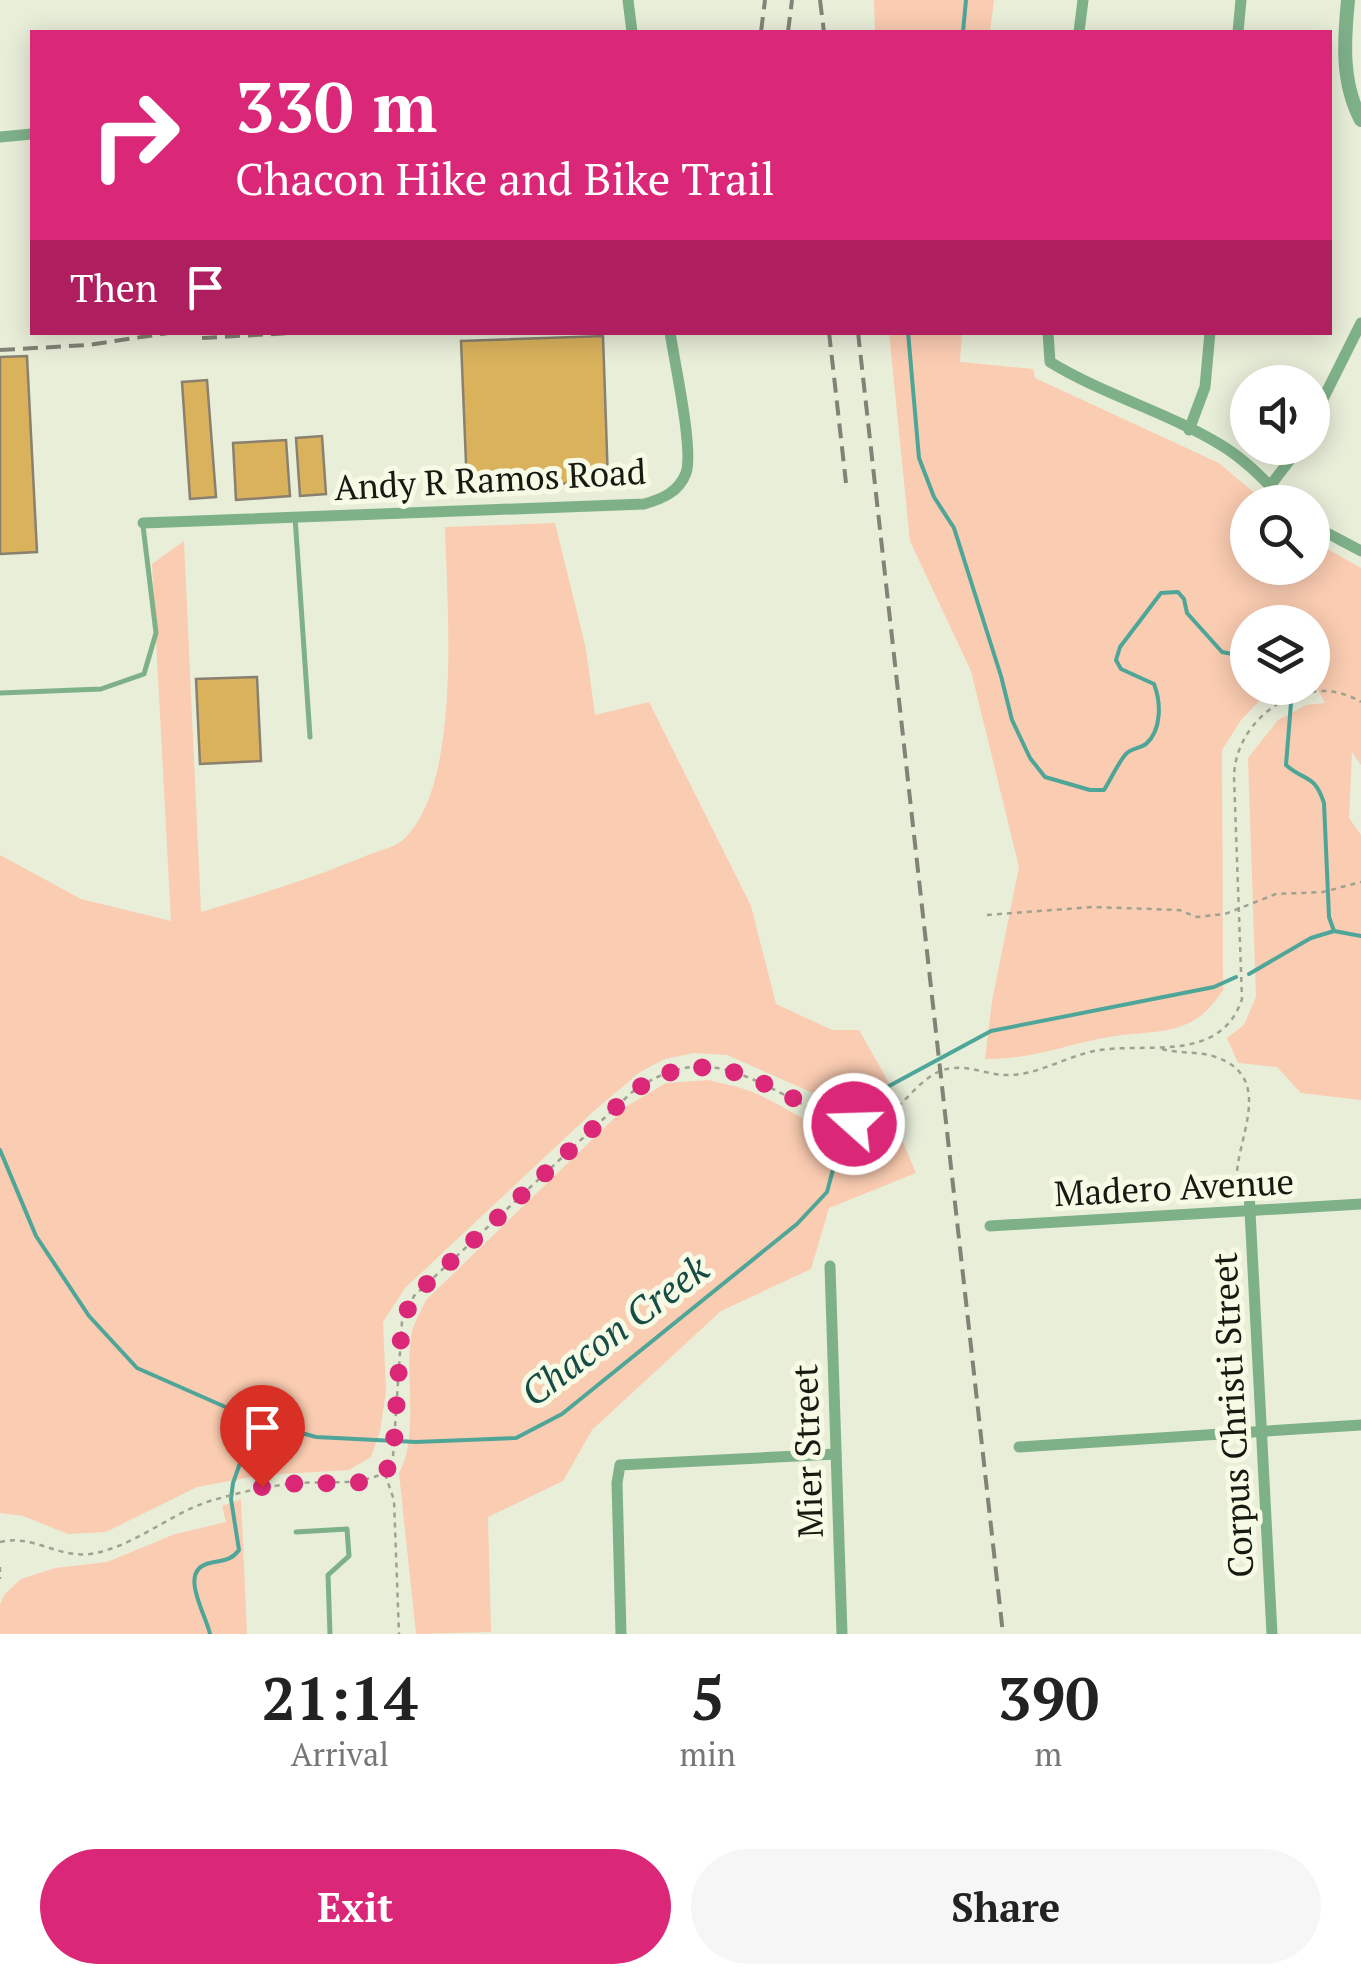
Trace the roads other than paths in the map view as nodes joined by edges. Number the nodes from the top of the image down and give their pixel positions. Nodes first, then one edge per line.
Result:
1 (628, 0) edge
2 (1083, 0) edge
3 (1241, 0) edge
4 (1348, 0) edge
5 (632, 30) edge
6 (1079, 30) edge
7 (1238, 30) edge
8 (1361, 120) edge
9 (30, 134) edge
10 (0, 137) edge
11 (1361, 323) edge
12 (670, 335) edge
13 (1048, 335) edge
14 (1210, 335) edge
15 (1330, 385) edge
16 (1188, 430) junction
17 (1286, 465) edge
18 (1269, 485) edge
19 (1271, 485) edge
20 (295, 518) junction
21 (143, 524) joint
22 (1330, 535) edge
23 (1361, 551) edge
24 (0, 694) edge
25 (310, 738) dead end
26 (1244, 1191) road end
27 (1361, 1204) edge
28 (1250, 1211) junction
29 (990, 1226) dead end
30 (830, 1266) dead end
31 (1361, 1426) edge
32 (1262, 1432) junction
33 (1019, 1447) dead end
34 (836, 1454) junction
35 (296, 1532) dead end
36 (330, 1634) edge
37 (620, 1634) edge
38 (842, 1634) edge
39 (1272, 1634) edge

1 - 5 street
2 - 6 street
3 - 7 street
4 - 8 street
9 - 10 street
11 - 15 street
12 - 20 street, Andy R Ramos Road
13 - 16 street
14 - 16 street
16 - 18 street
17 - 19 street
20 - 21 street, Andy R Ramos Road
20 - 25 lane
21 - 24 lane
22 - 23 street
26 - 28 street, Corpus Christi Street
27 - 28 street, Madero Avenue
28 - 29 street, Madero Avenue
28 - 32 street, Corpus Christi Street
30 - 34 street, Mier Street
31 - 32 street
32 - 33 street
32 - 39 street, Corpus Christi Street
34 - 37 street
34 - 38 street, Mier Street
35 - 36 lane

